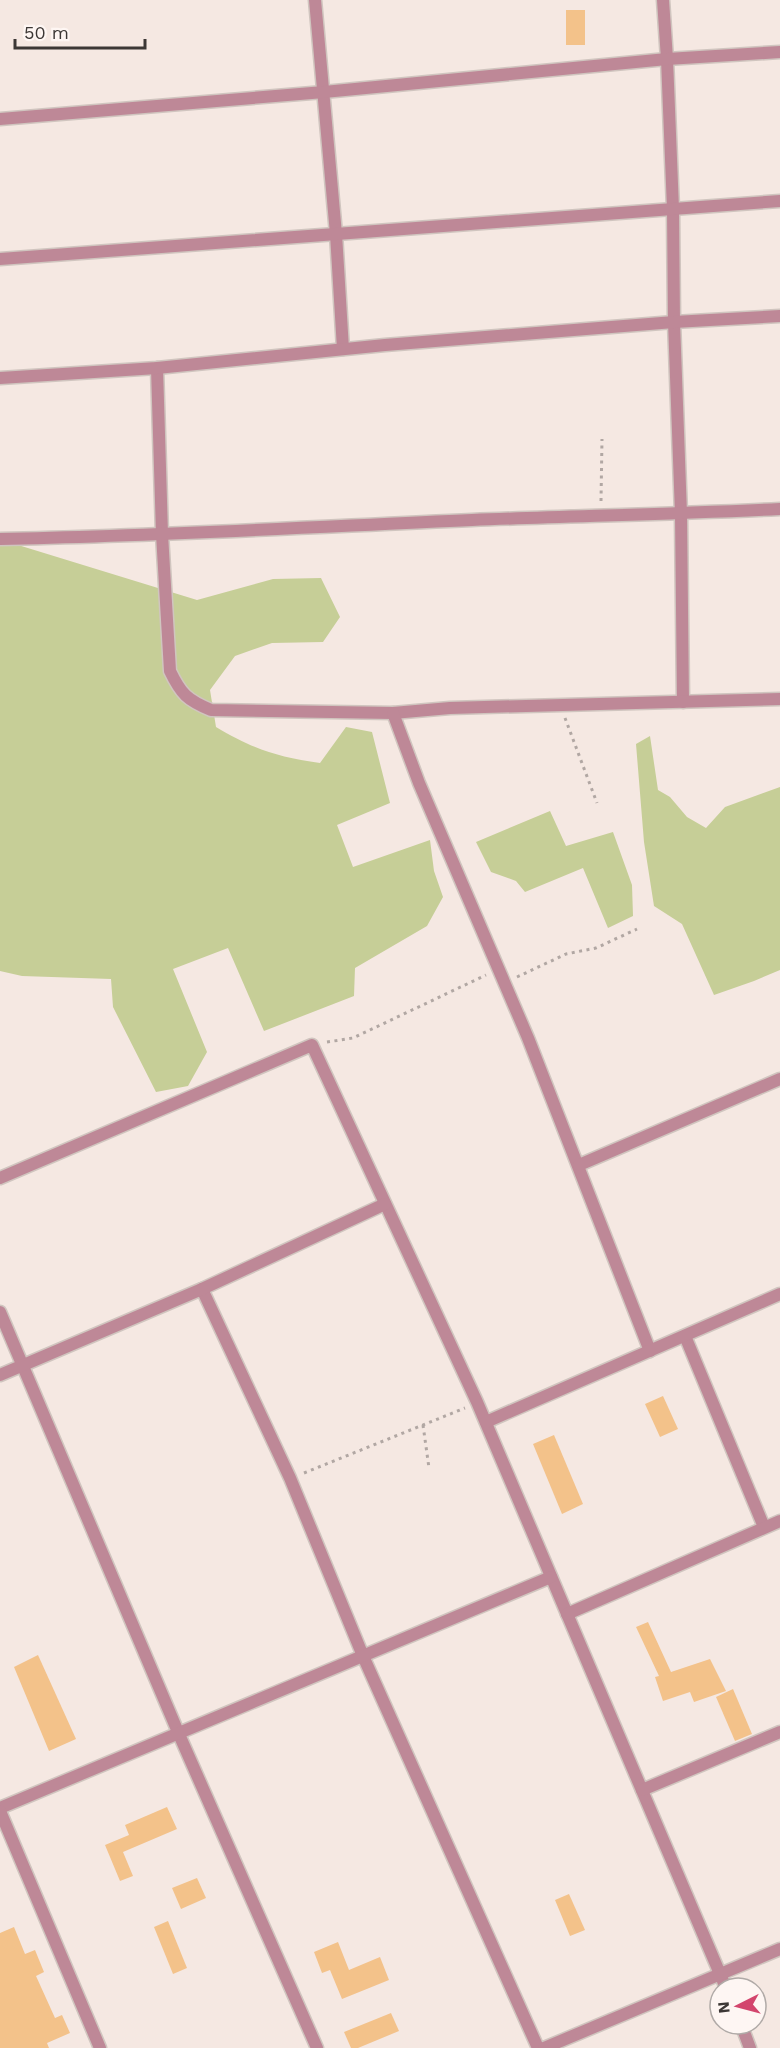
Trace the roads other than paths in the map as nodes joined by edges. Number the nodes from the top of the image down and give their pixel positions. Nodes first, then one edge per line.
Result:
1 (315, 0) edge
2 (663, 0) edge
3 (780, 52) edge
4 (667, 59) junction
5 (324, 92) junction
6 (0, 119) edge
7 (780, 201) edge
8 (673, 209) junction
9 (336, 234) junction
10 (0, 259) edge
11 (780, 316) edge
12 (674, 322) junction
13 (343, 349) junction
14 (157, 368) junction
15 (0, 378) edge
16 (780, 509) edge
17 (681, 514) junction
18 (162, 534) junction
19 (0, 538) edge
20 (780, 699) edge
21 (682, 702) junction
22 (393, 713) junction
23 (780, 1079) edge
24 (579, 1165) junction
25 (0, 1178) edge
26 (385, 1204) junction
27 (202, 1289) junction
28 (780, 1294) edge
29 (0, 1312) edge
30 (684, 1336) junction
31 (650, 1351) junction
32 (22, 1366) junction
33 (0, 1376) edge
34 (486, 1422) junction
35 (780, 1521) edge
36 (764, 1527) junction
37 (551, 1577) junction
38 (567, 1614) junction
39 (363, 1656) junction
40 (178, 1732) junction
41 (780, 1732) edge
42 (642, 1790) junction
43 (0, 1809) edge
44 (780, 1949) edge
45 (721, 1974) junction
46 (100, 2048) edge
47 (317, 2048) edge
48 (538, 2048) edge
49 (544, 2048) edge

1 - 5 street
2 - 4 street
3 - 4 street
4 - 5 street
4 - 8 street
5 - 6 street
5 - 9 street
7 - 8 street
8 - 9 street
8 - 12 street
9 - 10 street
9 - 13 street
11 - 12 street
12 - 13 street
12 - 17 street
13 - 14 street
14 - 15 street
14 - 18 street
16 - 17 street
17 - 18 street
17 - 21 street
18 - 19 street
18 - 22 street
20 - 21 street
21 - 22 street
22 - 24 street
23 - 24 street
24 - 31 street
25 - 26 street
26 - 27 street
26 - 34 street
27 - 32 street
27 - 39 street
28 - 30 street
29 - 32 street
30 - 31 street
30 - 36 street
31 - 34 street
32 - 33 street
32 - 40 street
34 - 37 street
35 - 36 street
36 - 38 street
37 - 38 street
37 - 39 street
38 - 42 street
39 - 40 street
39 - 48 street
40 - 43 street
40 - 47 street
41 - 42 street
42 - 45 street
43 - 46 street
44 - 45 street
45 - 49 street

